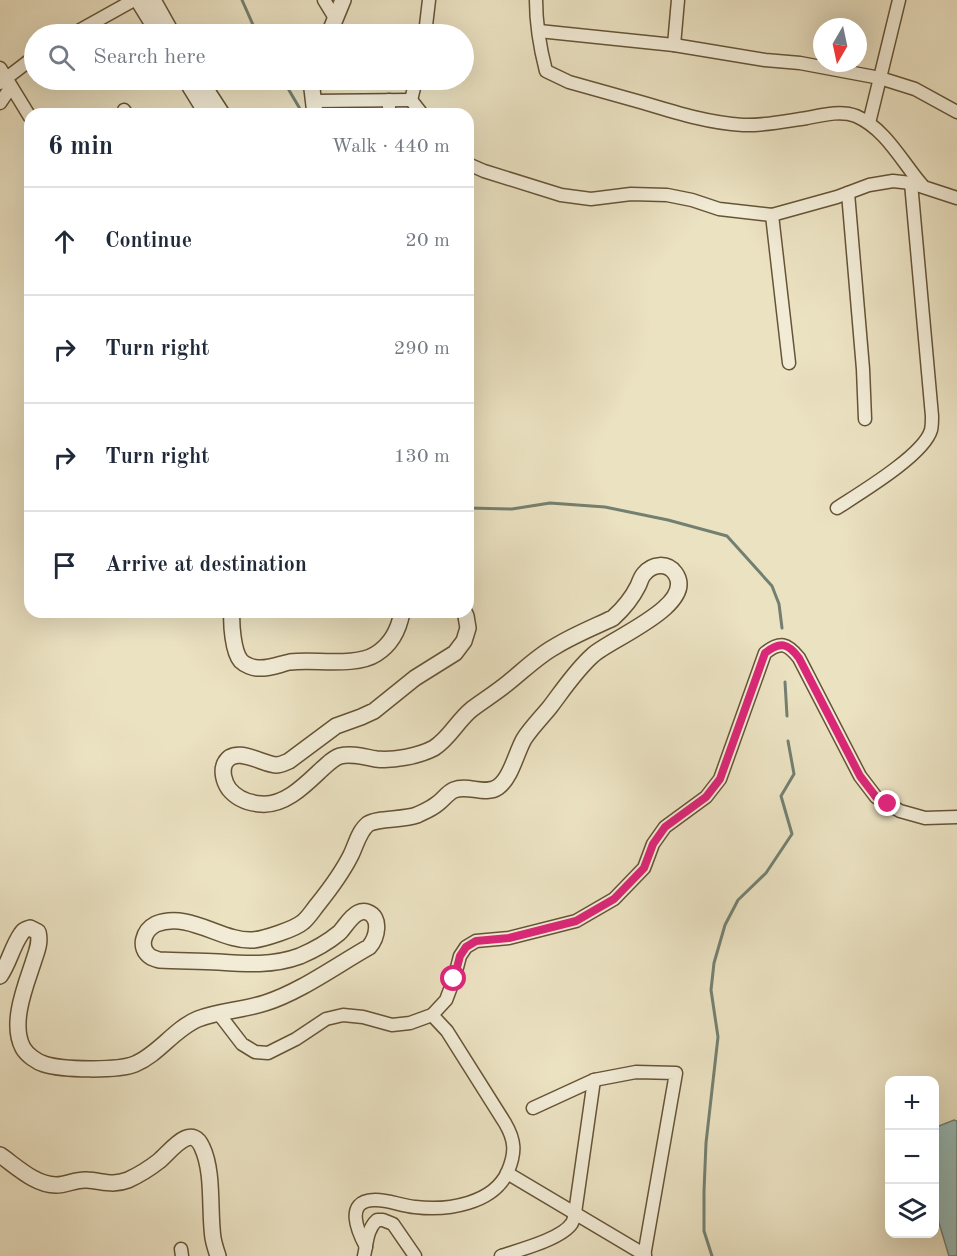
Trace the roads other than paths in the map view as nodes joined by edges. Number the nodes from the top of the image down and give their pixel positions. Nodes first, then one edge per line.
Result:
1 (136, 0) edge
2 (153, 0) edge
3 (324, 0) edge
4 (343, 0) edge
5 (429, 0) edge
6 (536, 0) edge
7 (678, 0) edge
8 (899, 0) edge
9 (336, 18) junction
10 (92, 24) edge
11 (152, 24) edge
12 (166, 24) edge
13 (333, 24) edge
14 (426, 24) edge
15 (539, 31) junction
16 (674, 45) junction
17 (24, 64) edge
18 (880, 78) junction
19 (4, 79) edge
20 (192, 90) edge
21 (206, 90) edge
22 (312, 90) edge
23 (414, 90) edge
24 (389, 100) junction
25 (411, 100) junction
26 (0, 103) edge
27 (314, 107) edge
28 (24, 108) edge
29 (203, 108) edge
30 (218, 108) edge
31 (389, 108) edge
32 (417, 108) edge
33 (957, 112) edge
34 (869, 123) junction
35 (474, 167) edge
36 (917, 184) junction
37 (848, 193) junction
38 (957, 198) edge
39 (772, 215) junction
40 (789, 363) dead end
41 (865, 419) dead end
42 (837, 508) dead end
43 (231, 618) edge
44 (400, 618) edge
45 (466, 618) edge
46 (957, 817) edge
47 (0, 976) edge
48 (219, 1014) junction
49 (432, 1015) junction
50 (594, 1080) junction
51 (533, 1108) dead end
52 (0, 1155) edge
53 (507, 1173) junction
54 (575, 1214) junction
55 (365, 1252) edge
56 (645, 1255) edge
57 (218, 1256) edge
58 (415, 1256) edge
59 (501, 1256) edge

1 - 10 street
1 - 11 street
2 - 12 street
3 - 9 street
4 - 9 street
5 - 14 street
6 - 15 street
7 - 16 street
8 - 18 street
9 - 13 street
15 - 16 street
15 - 34 street
16 - 18 street
17 - 19 street
18 - 33 street
18 - 34 street
19 - 26 street
19 - 28 street
20 - 29 street
21 - 30 street
22 - 27 street
23 - 25 street
24 - 25 street
24 - 27 street
24 - 31 street
25 - 32 street
34 - 36 street
35 - 39 street
36 - 37 street
36 - 38 street
36 - 42 street
37 - 39 street
37 - 41 street
39 - 40 street
43 - 44 street
45 - 48 street
46 - 49 street
47 - 48 street
48 - 49 street
49 - 53 street
50 - 51 street
50 - 54 street
50 - 56 street
52 - 57 street
53 - 54 street
53 - 55 street
54 - 56 street
54 - 59 street
55 - 58 street

